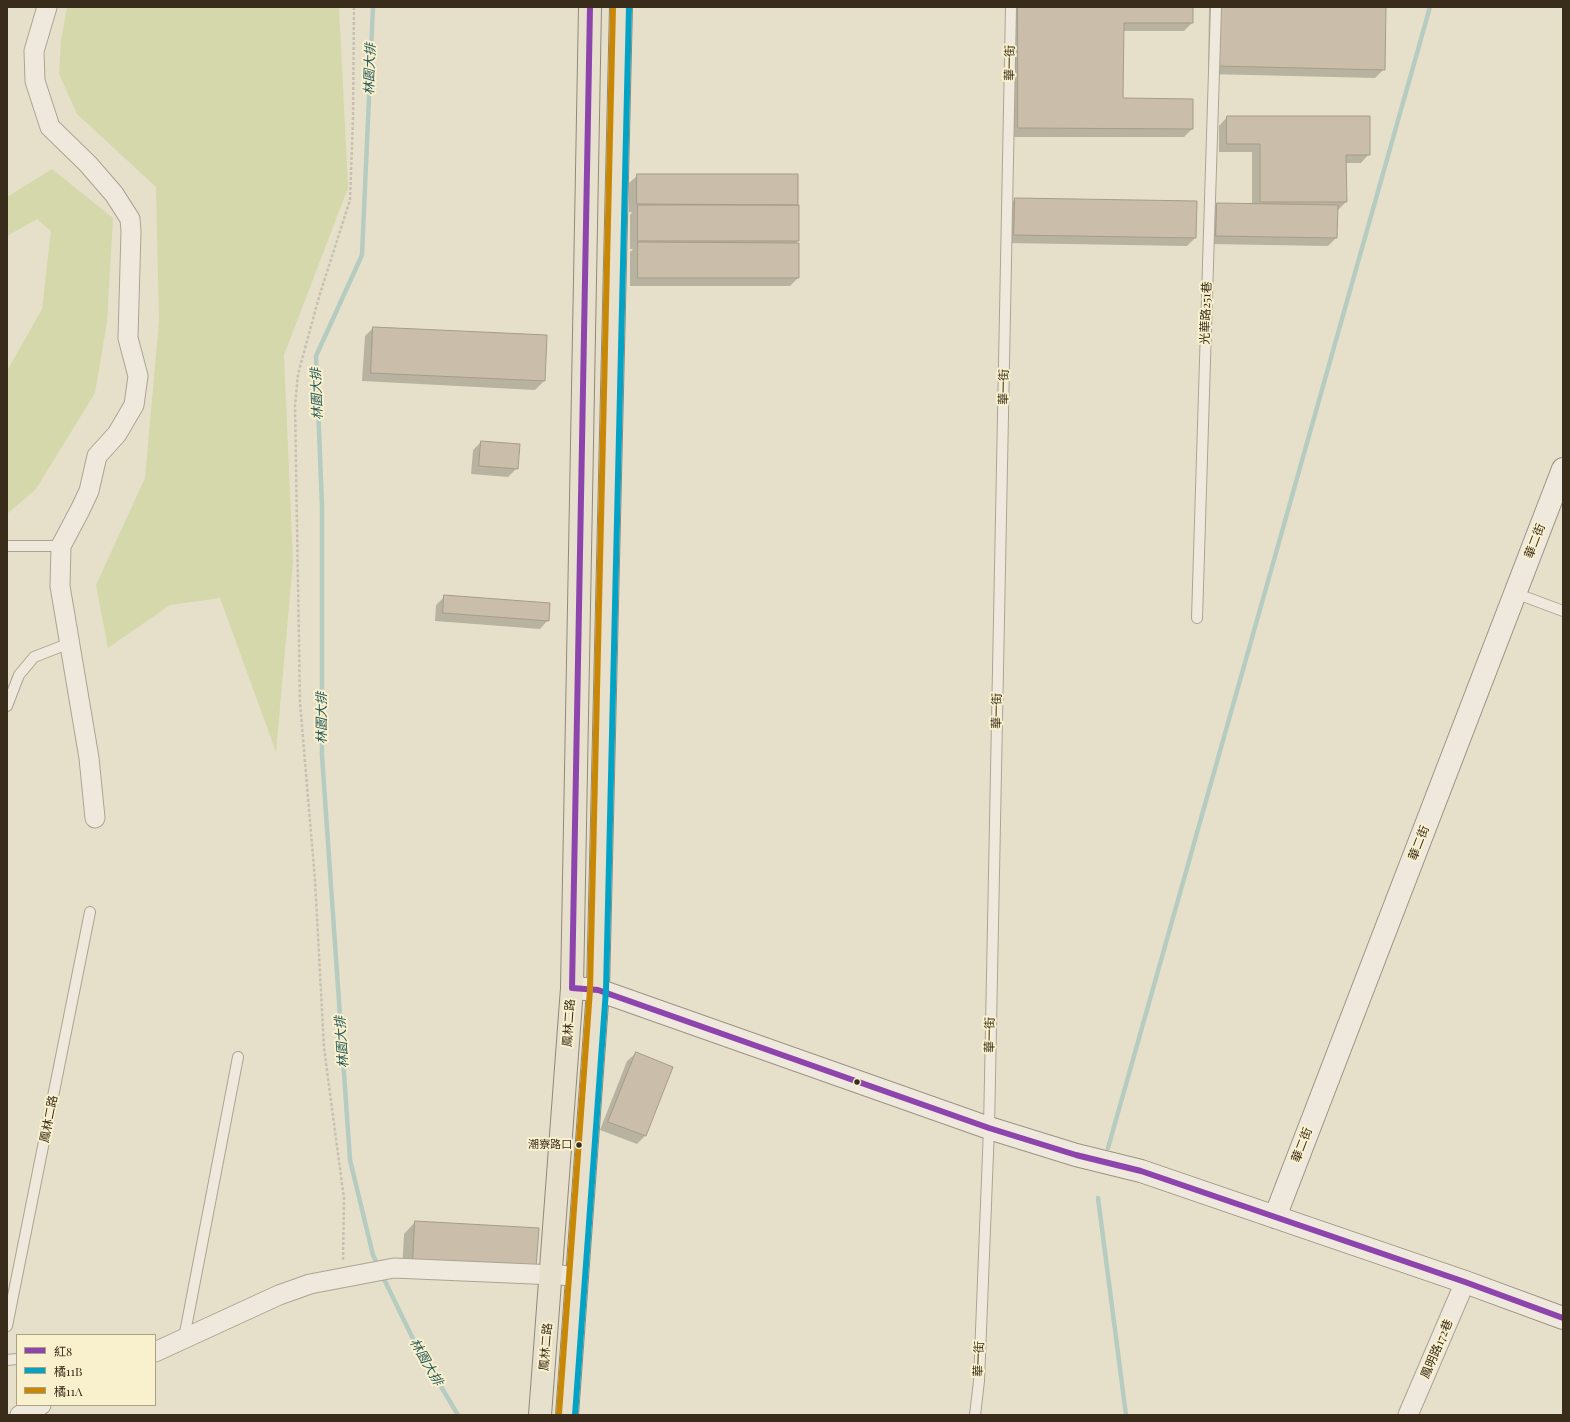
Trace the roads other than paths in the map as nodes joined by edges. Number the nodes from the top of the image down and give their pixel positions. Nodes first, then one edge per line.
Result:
1 (48, 7) edge
2 (590, 7) edge
3 (621, 7) edge
4 (1012, 7) edge
5 (1216, 7) edge
6 (1563, 469) edge
7 (7, 546) edge
8 (60, 546) junction
9 (1515, 593) junction
10 (1563, 611) edge
11 (1197, 618) dead end
12 (70, 643) junction
13 (7, 706) edge
14 (95, 818) dead end
15 (90, 912) dead end
16 (572, 988) junction
17 (598, 990) junction
18 (238, 1057) dead end
19 (989, 1128) junction
20 (1275, 1217) junction
21 (552, 1275) junction
22 (578, 1276) junction
23 (1465, 1282) junction
24 (1563, 1318) edge
25 (7, 1326) edge
26 (184, 1338) junction
27 (156, 1342) edge
28 (156, 1352) edge
29 (39, 1406) edge
30 (20, 1415) edge
31 (540, 1415) edge
32 (567, 1415) edge
33 (975, 1415) edge
34 (1408, 1415) edge

1 - 8 street
2 - 16 main road, 鳳林二路
3 - 17 main road
4 - 19 lane, 華一街
5 - 11 lane, 光華路251巷
6 - 9 street, 華二街
7 - 8 lane
8 - 12 street
9 - 10 lane
9 - 20 street, 華二街
12 - 13 lane
12 - 14 street
15 - 25 lane, 鳳林二路
16 - 17 street
16 - 21 main road, 鳳林二路
17 - 19 street
17 - 22 main road
18 - 26 lane
19 - 20 street
19 - 33 lane, 華一街
20 - 23 street
21 - 22 street
21 - 26 street
21 - 31 main road, 鳳林二路
22 - 32 main road
23 - 24 street
23 - 34 street, 鳳明路172巷
26 - 27 lane
26 - 28 street
29 - 30 street

